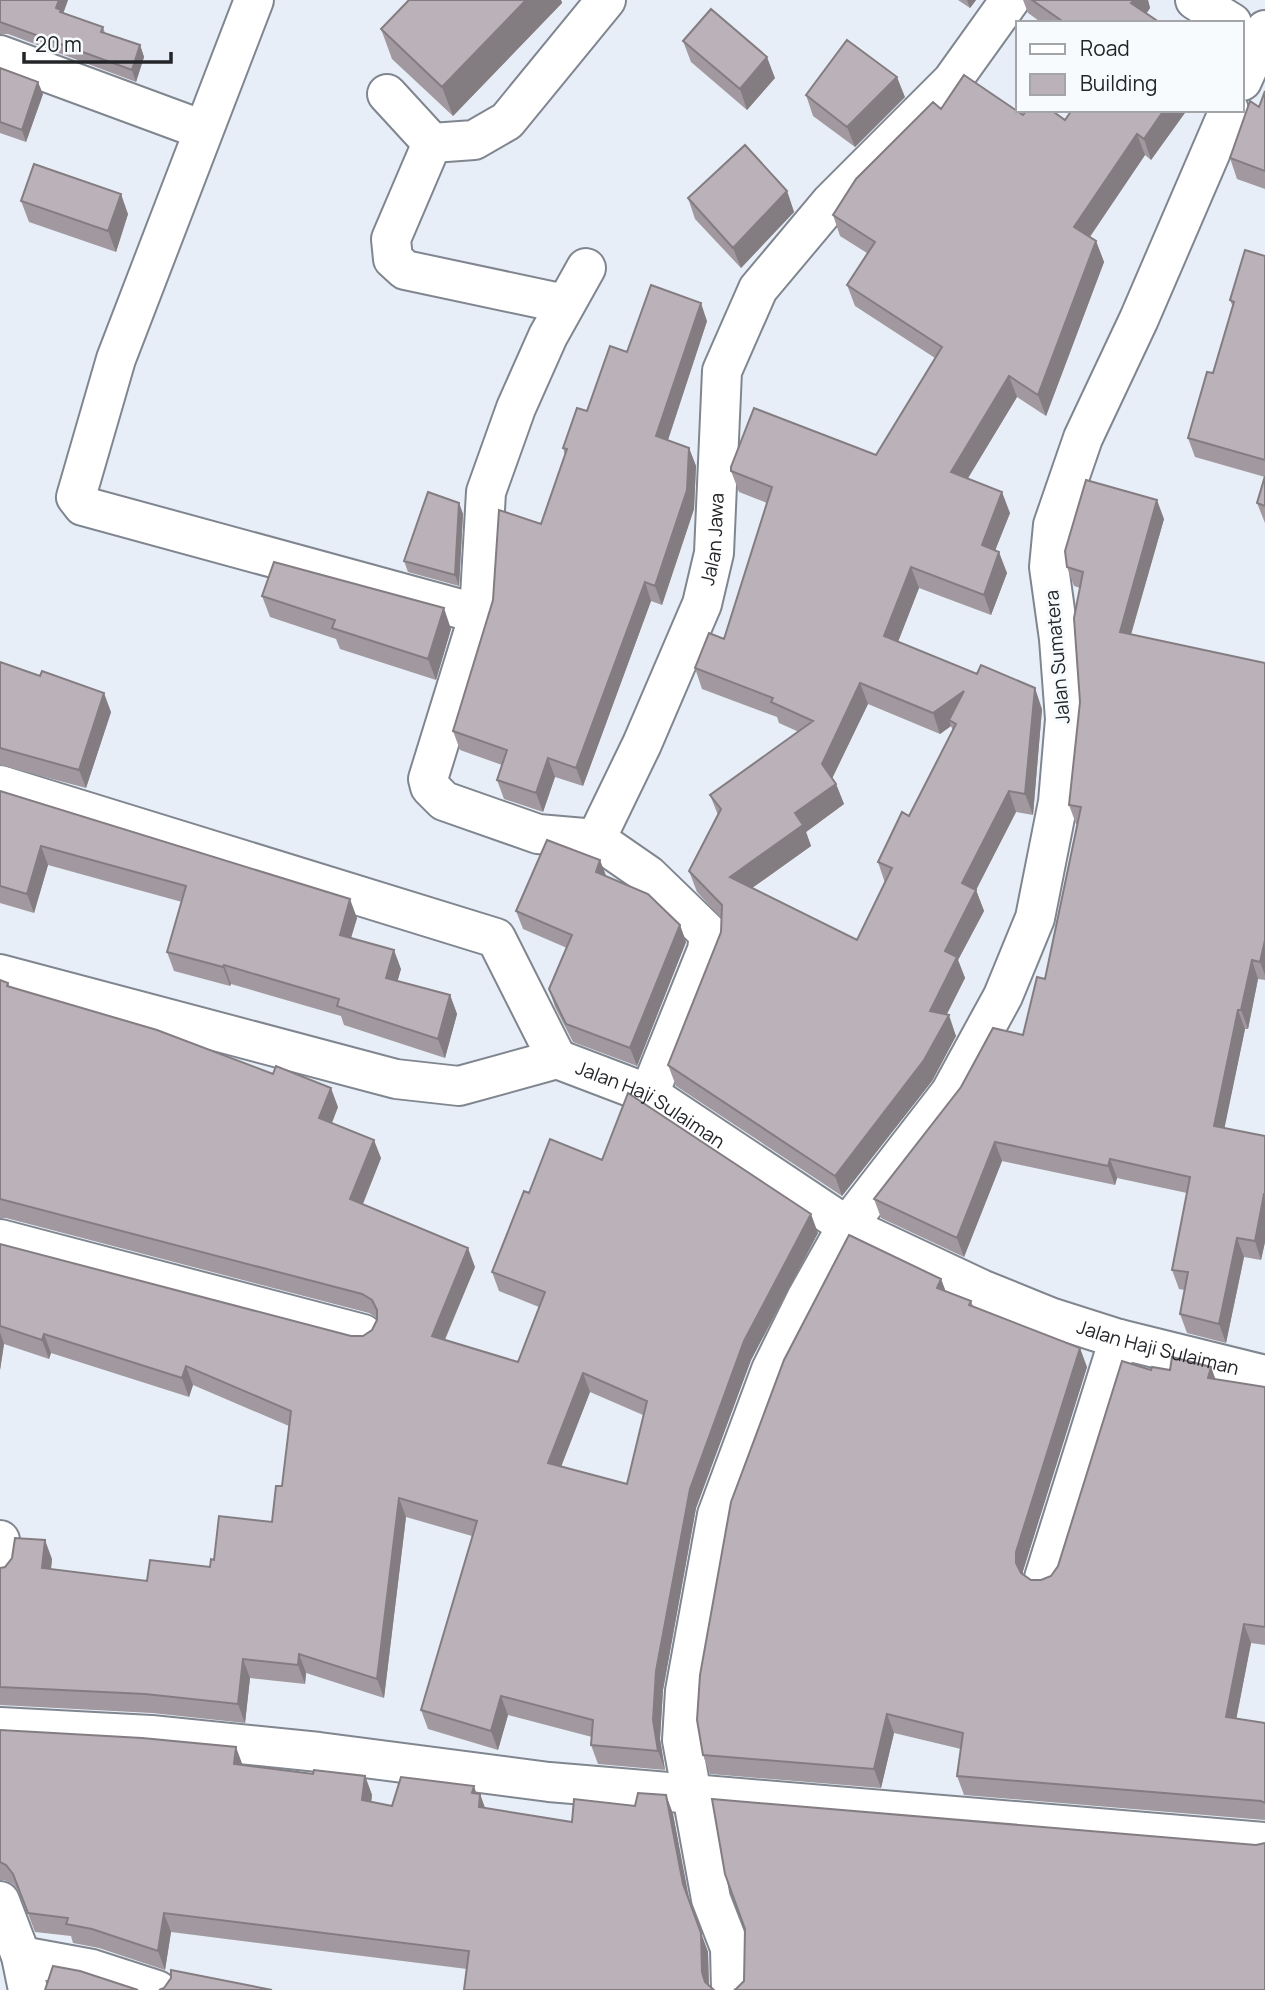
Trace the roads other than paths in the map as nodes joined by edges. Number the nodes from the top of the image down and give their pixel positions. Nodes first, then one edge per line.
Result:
1 (254, 0) edge
2 (606, 0) edge
3 (1010, 0) edge
4 (1195, 0) edge
5 (1234, 21) edge
6 (1250, 30) edge
7 (0, 55) edge
8 (1244, 68) edge
9 (387, 94) dead end
10 (1229, 112) edge
11 (203, 130) junction
12 (432, 143) junction
13 (586, 268) dead end
14 (565, 304) junction
15 (479, 614) junction
16 (0, 785) edge
17 (596, 839) junction
18 (0, 974) edge
19 (558, 1059) junction
20 (649, 1094) junction
21 (847, 1226) junction
22 (0, 1240) edge
23 (363, 1334) edge
24 (1119, 1339) junction
25 (1265, 1375) edge
26 (0, 1540) edge
27 (0, 1567) edge
28 (1044, 1578) edge
29 (0, 1727) edge
30 (691, 1795) junction
31 (1265, 1842) edge
32 (0, 1901) edge
33 (25, 1973) edge
34 (158, 1990) edge
35 (731, 1990) edge

1 - 11 street
2 - 12 street
3 - 17 street, Jalan Jawa
4 - 5 street
6 - 8 street
7 - 11 street
9 - 12 street
10 - 21 street, Jalan Sumatera
11 - 15 street
12 - 14 street
13 - 14 street
14 - 15 street
15 - 17 street
16 - 19 street
17 - 20 street
18 - 19 street, Jalan Haji Sulaiman
19 - 20 street, Jalan Haji Sulaiman
20 - 21 street, Jalan Haji Sulaiman
21 - 24 street, Jalan Haji Sulaiman
21 - 30 street, Jalan Sumatera
22 - 23 street
24 - 25 street, Jalan Haji Sulaiman
24 - 28 street
26 - 27 street
29 - 30 street
30 - 31 street
30 - 35 street, Jalan Sumatera
32 - 33 street
33 - 34 street

